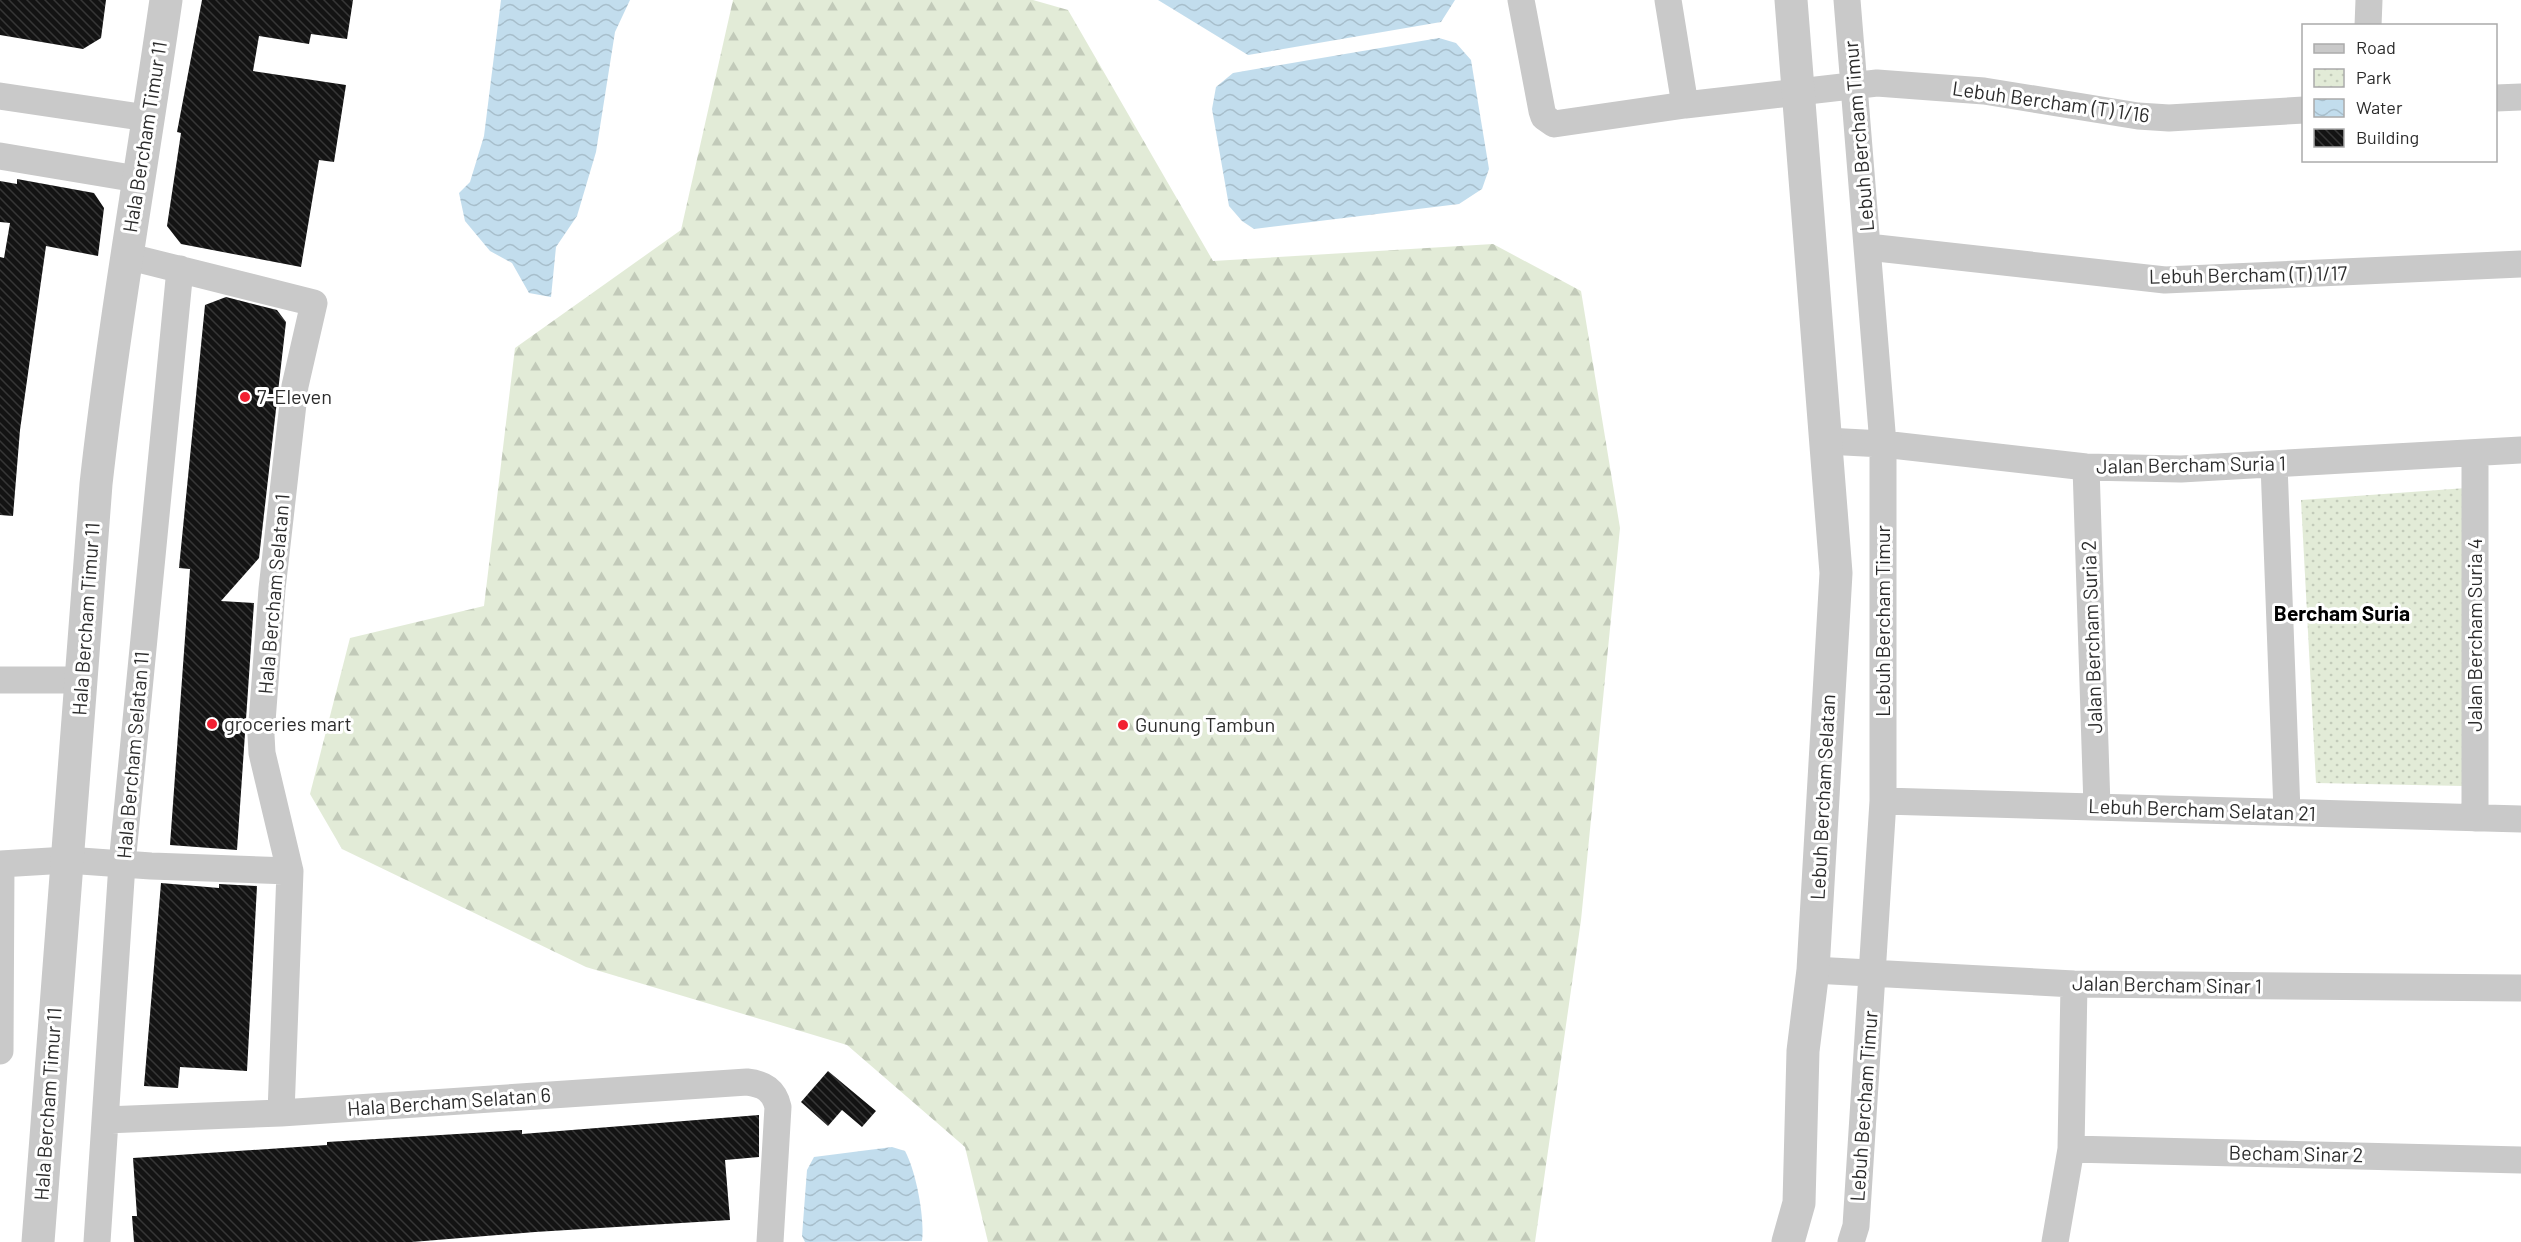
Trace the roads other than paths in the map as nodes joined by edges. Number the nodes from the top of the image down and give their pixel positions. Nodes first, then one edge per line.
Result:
1 (166, 0) edge
2 (1521, 0) edge
3 (1668, 0) edge
4 (1791, 0) edge
5 (1847, 0) edge
6 (2369, 0) edge
7 (2368, 24) edge
8 (1854, 86) junction
9 (1798, 91) junction
10 (0, 96) edge
11 (2521, 97) edge
12 (2497, 98) edge
13 (1685, 105) junction
14 (2302, 110) edge
15 (147, 118) junction
16 (0, 156) edge
17 (137, 179) junction
18 (1868, 247) junction
19 (126, 256) junction
20 (2521, 264) edge
21 (180, 269) junction
22 (1826, 441) junction
23 (1883, 444) junction
24 (2521, 450) edge
25 (2475, 453) junction
26 (2274, 464) junction
27 (2086, 468) junction
28 (0, 680) edge
29 (82, 680) junction
30 (1883, 801) junction
31 (2097, 807) junction
32 (2287, 812) junction
33 (2475, 818) junction
34 (2521, 819) edge
35 (67, 860) junction
36 (0, 864) edge
37 (122, 864) junction
38 (290, 872) junction
39 (1813, 970) junction
40 (1873, 972) junction
41 (2074, 984) junction
42 (2521, 988) edge
43 (0, 1041) edge
44 (281, 1113) junction
45 (105, 1120) junction
46 (2071, 1149) junction
47 (2521, 1160) edge
48 (38, 1242) edge
49 (97, 1242) edge
50 (770, 1242) edge
51 (1788, 1242) edge
52 (1851, 1242) edge
53 (2055, 1242) edge

1 - 15 street, Hala Bercham Timur 11
2 - 13 street, Lebuh Bercham (T) 1/16
3 - 13 street
4 - 9 street
5 - 8 street, Lebuh Bercham Timur
6 - 7 street
8 - 9 street, Lebuh Bercham (T) 1/16
8 - 14 street, Lebuh Bercham (T) 1/16
8 - 18 street, Lebuh Bercham Timur
9 - 13 street, Lebuh Bercham (T) 1/16
9 - 22 street, Lebuh Bercham Selatan
10 - 15 street
11 - 12 street
15 - 17 street, Hala Bercham Timur 11
16 - 17 street
17 - 19 street, Hala Bercham Timur 11
18 - 20 street, Lebuh Bercham (T) 1/17
18 - 23 street, Lebuh Bercham Timur
19 - 21 street, Hala Bercham Selatan 1
19 - 29 street, Hala Bercham Timur 11
21 - 37 street, Hala Bercham Selatan 11
21 - 38 street, Hala Bercham Selatan 1
22 - 23 street, Jalan Bercham Suria 1
22 - 39 street, Lebuh Bercham Selatan
23 - 27 street, Jalan Bercham Suria 1
23 - 30 street, Lebuh Bercham Timur
24 - 25 street, Jalan Bercham Suria 1
25 - 26 street, Jalan Bercham Suria 1
25 - 33 street, Jalan Bercham Suria 4
26 - 27 street, Jalan Bercham Suria 1
26 - 32 street
27 - 31 street, Jalan Bercham Suria 2
28 - 29 street
29 - 35 street, Hala Bercham Timur 11
30 - 31 street, Lebuh Bercham Selatan 21
30 - 40 street, Lebuh Bercham Timur
31 - 32 street, Lebuh Bercham Selatan 21
32 - 33 street, Lebuh Bercham Selatan 21
33 - 34 street, Lebuh Bercham Selatan 21
35 - 36 street
35 - 37 street
35 - 48 street, Hala Bercham Timur 11
36 - 43 street
37 - 38 street
37 - 45 street, Hala Bercham Selatan 11
38 - 44 street, Hala Bercham Selatan 1
39 - 40 street, Jalan Bercham Sinar 1
39 - 51 street, Lebuh Bercham Selatan
40 - 41 street, Jalan Bercham Sinar 1
40 - 52 street, Lebuh Bercham Timur
41 - 42 street, Jalan Bercham Sinar 1
41 - 46 street
44 - 45 street, Hala Bercham Selatan 6
44 - 50 street, Hala Bercham Selatan 6
45 - 49 street, Hala Bercham Selatan 11
46 - 47 street, Becham Sinar 2
46 - 53 street

